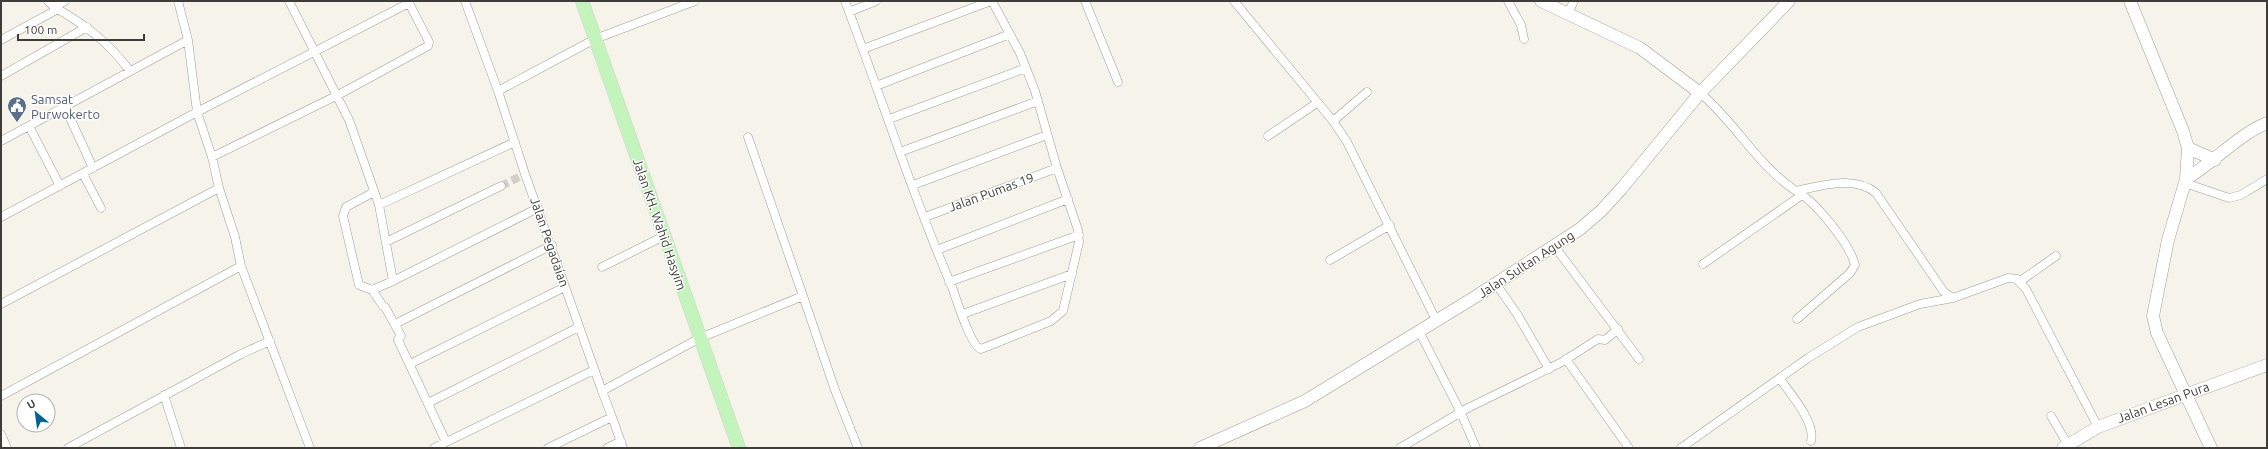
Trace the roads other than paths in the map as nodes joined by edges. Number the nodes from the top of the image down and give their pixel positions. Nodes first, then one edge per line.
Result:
1 (65, 1) edge
2 (178, 1) edge
3 (289, 1) edge
4 (465, 1) edge
5 (582, 1) edge
6 (695, 1) edge
7 (845, 1) edge
8 (876, 1) edge
9 (991, 1) edge
10 (1085, 1) edge
11 (1234, 1) edge
12 (1508, 1) edge
13 (1541, 1) edge
14 (1574, 1) edge
15 (1789, 1) edge
16 (2130, 1) edge
17 (408, 2) edge
18 (54, 6) edge
19 (849, 12) junction
20 (1568, 13) junction
21 (87, 27) junction
22 (1010, 34) junction
23 (1524, 38) dead end
24 (596, 39) junction
25 (1, 40) edge
26 (188, 40) junction
27 (863, 49) junction
28 (316, 52) junction
29 (1026, 68) junction
30 (130, 71) junction
31 (1, 76) edge
32 (1118, 82) dead end
33 (876, 86) junction
34 (498, 91) junction
35 (1368, 92) dead end
36 (1700, 93) junction
37 (338, 95) junction
38 (1038, 101) junction
39 (1317, 103) junction
40 (65, 107) junction
41 (197, 112) junction
42 (888, 119) junction
43 (1332, 121) junction
44 (2267, 123) edge
45 (28, 126) junction
46 (1047, 135) junction
47 (1268, 136) dead end
48 (748, 138) dead end
49 (1, 141) edge
50 (515, 142) junction
51 (2188, 148) junction
52 (900, 152) junction
53 (212, 157) junction
54 (2215, 160) junction
55 (93, 168) junction
56 (1057, 168) junction
57 (83, 174) junction
58 (2267, 179) edge
59 (2186, 181) junction
60 (913, 185) junction
61 (60, 186) junction
62 (501, 186) tunnel mouth
63 (219, 188) junction
64 (374, 192) junction
65 (1799, 193) junction
66 (1068, 199) junction
67 (379, 206) junction
68 (101, 208) dead end
69 (538, 208) junction
70 (1, 217) edge
71 (925, 217) junction
72 (1390, 225) junction
73 (666, 234) junction
74 (1079, 235) junction
75 (386, 242) junction
76 (552, 245) junction
77 (1556, 247) junction
78 (937, 250) junction
79 (2056, 256) dead end
80 (1330, 260) dead end
81 (1703, 264) dead end
82 (241, 266) junction
83 (602, 268) dead end
84 (1072, 274) junction
85 (393, 281) junction
86 (949, 282) junction
87 (2019, 282) junction
88 (1496, 284) junction
89 (566, 287) junction
90 (372, 290) junction
91 (803, 296) junction
92 (1953, 298) junction
93 (1, 304) edge
94 (963, 314) junction
95 (1797, 319) dead end
96 (1436, 320) junction
97 (395, 324) junction
98 (579, 327) junction
99 (1618, 329) junction
100 (1419, 331) junction
101 (700, 338) junction
102 (270, 341) junction
103 (1566, 359) junction
104 (1639, 359) dead end
105 (410, 364) junction
106 (2267, 365) edge
107 (594, 370) junction
108 (1549, 370) junction
109 (1780, 379) junction
110 (602, 391) junction
111 (164, 394) junction
112 (2186, 394) junction
113 (1, 396) edge
114 (428, 404) junction
115 (1461, 413) junction
116 (2051, 416) dead end
117 (612, 417) junction
118 (2098, 427) junction
119 (1811, 441) dead end
120 (446, 442) junction
121 (622, 445) edge
122 (2066, 446) edge
123 (68, 448) edge
124 (181, 448) edge
125 (310, 448) edge
126 (434, 448) edge
127 (548, 448) edge
128 (607, 448) edge
129 (739, 448) edge
130 (858, 448) edge
131 (1201, 448) edge
132 (1400, 448) edge
133 (1476, 448) edge
134 (1629, 448) edge
135 (1681, 448) edge
136 (2211, 448) edge

1 - 18 street
2 - 26 street
3 - 28 street
4 - 34 street, Jalan Pegadaian
5 - 24 main road, Jalan KH. Wahid Hasyim
6 - 24 street
7 - 19 street
8 - 19 street
9 - 22 street
9 - 27 street
10 - 32 street
11 - 39 street
12 - 23 street
13 - 20 street
14 - 20 street
15 - 36 street, Jalan Sultan Agung
16 - 51 street
17 - 28 street
17 - 37 street
18 - 21 street
18 - 25 street
19 - 27 street
20 - 36 street
21 - 30 street
21 - 31 street
22 - 29 street
22 - 33 street
24 - 34 street
24 - 73 main road, Jalan KH. Wahid Hasyim
26 - 30 street
26 - 41 street
27 - 33 street
28 - 37 street
28 - 41 street
29 - 38 street
29 - 42 street
30 - 40 street
33 - 42 street
34 - 50 street, Jalan Pegadaian
35 - 43 street
36 - 65 street
36 - 77 street, Jalan Sultan Agung
37 - 53 street
37 - 64 street
38 - 46 street
38 - 52 street
39 - 43 street
39 - 47 street
40 - 45 street
40 - 55 street
41 - 53 street
41 - 55 street
42 - 52 street
43 - 72 street
44 - 54 street
45 - 49 street
45 - 61 street
46 - 56 street
46 - 60 street
48 - 91 street
50 - 67 street
50 - 69 street, Jalan Pegadaian
51 - 54 street
51 - 59 street
52 - 60 street
53 - 63 street
54 - 59 street
55 - 57 street
56 - 66 street
56 - 71 street, Jalan Pumas 19
57 - 61 street
57 - 68 street
58 - 59 street
59 - 112 street
60 - 71 street
61 - 70 street
62 - 75 street
63 - 82 street
63 - 93 street
64 - 67 street
64 - 90 street
65 - 81 street
65 - 92 street
65 - 95 street
66 - 74 street
66 - 78 street
67 - 75 street
69 - 76 street, Jalan Pegadaian
69 - 85 street
71 - 78 street
72 - 80 street
72 - 96 street
73 - 83 street
73 - 101 main road, Jalan KH. Wahid Hasyim
74 - 84 street
74 - 86 street
75 - 85 street
76 - 89 street, Jalan Pegadaian
76 - 97 street
77 - 88 street, Jalan Sultan Agung
77 - 99 street
78 - 86 street
79 - 87 street
82 - 102 street
82 - 113 street
84 - 94 street
84 - 94 street
85 - 90 street
86 - 94 street
87 - 92 street
87 - 118 street
88 - 96 street, Jalan Sultan Agung
88 - 108 street
89 - 98 street, Jalan Pegadaian
89 - 105 street
90 - 97 street
91 - 101 street
91 - 130 street
92 - 109 street
96 - 100 street, Jalan Sultan Agung
97 - 105 street
98 - 107 street, Jalan Pegadaian
98 - 114 street
99 - 103 street
99 - 104 street
100 - 115 street
100 - 131 street, Jalan Sultan Agung
101 - 110 street
101 - 129 main road, Jalan KH. Wahid Hasyim
102 - 111 street
102 - 125 street
103 - 108 street
103 - 134 street
105 - 114 street
106 - 112 street, Jalan Lesan Pura
107 - 110 street, Jalan Pegadaian
107 - 120 street
108 - 115 street
109 - 119 street
109 - 135 street
110 - 117 street, Jalan Pegadaian
111 - 123 street
111 - 124 street
112 - 118 street, Jalan Lesan Pura
112 - 136 street
114 - 120 street
115 - 132 street
115 - 133 street
116 - 122 street
117 - 121 street, Jalan Pegadaian
117 - 127 street
118 - 122 street, Jalan Lesan Pura
120 - 126 street
121 - 128 street

